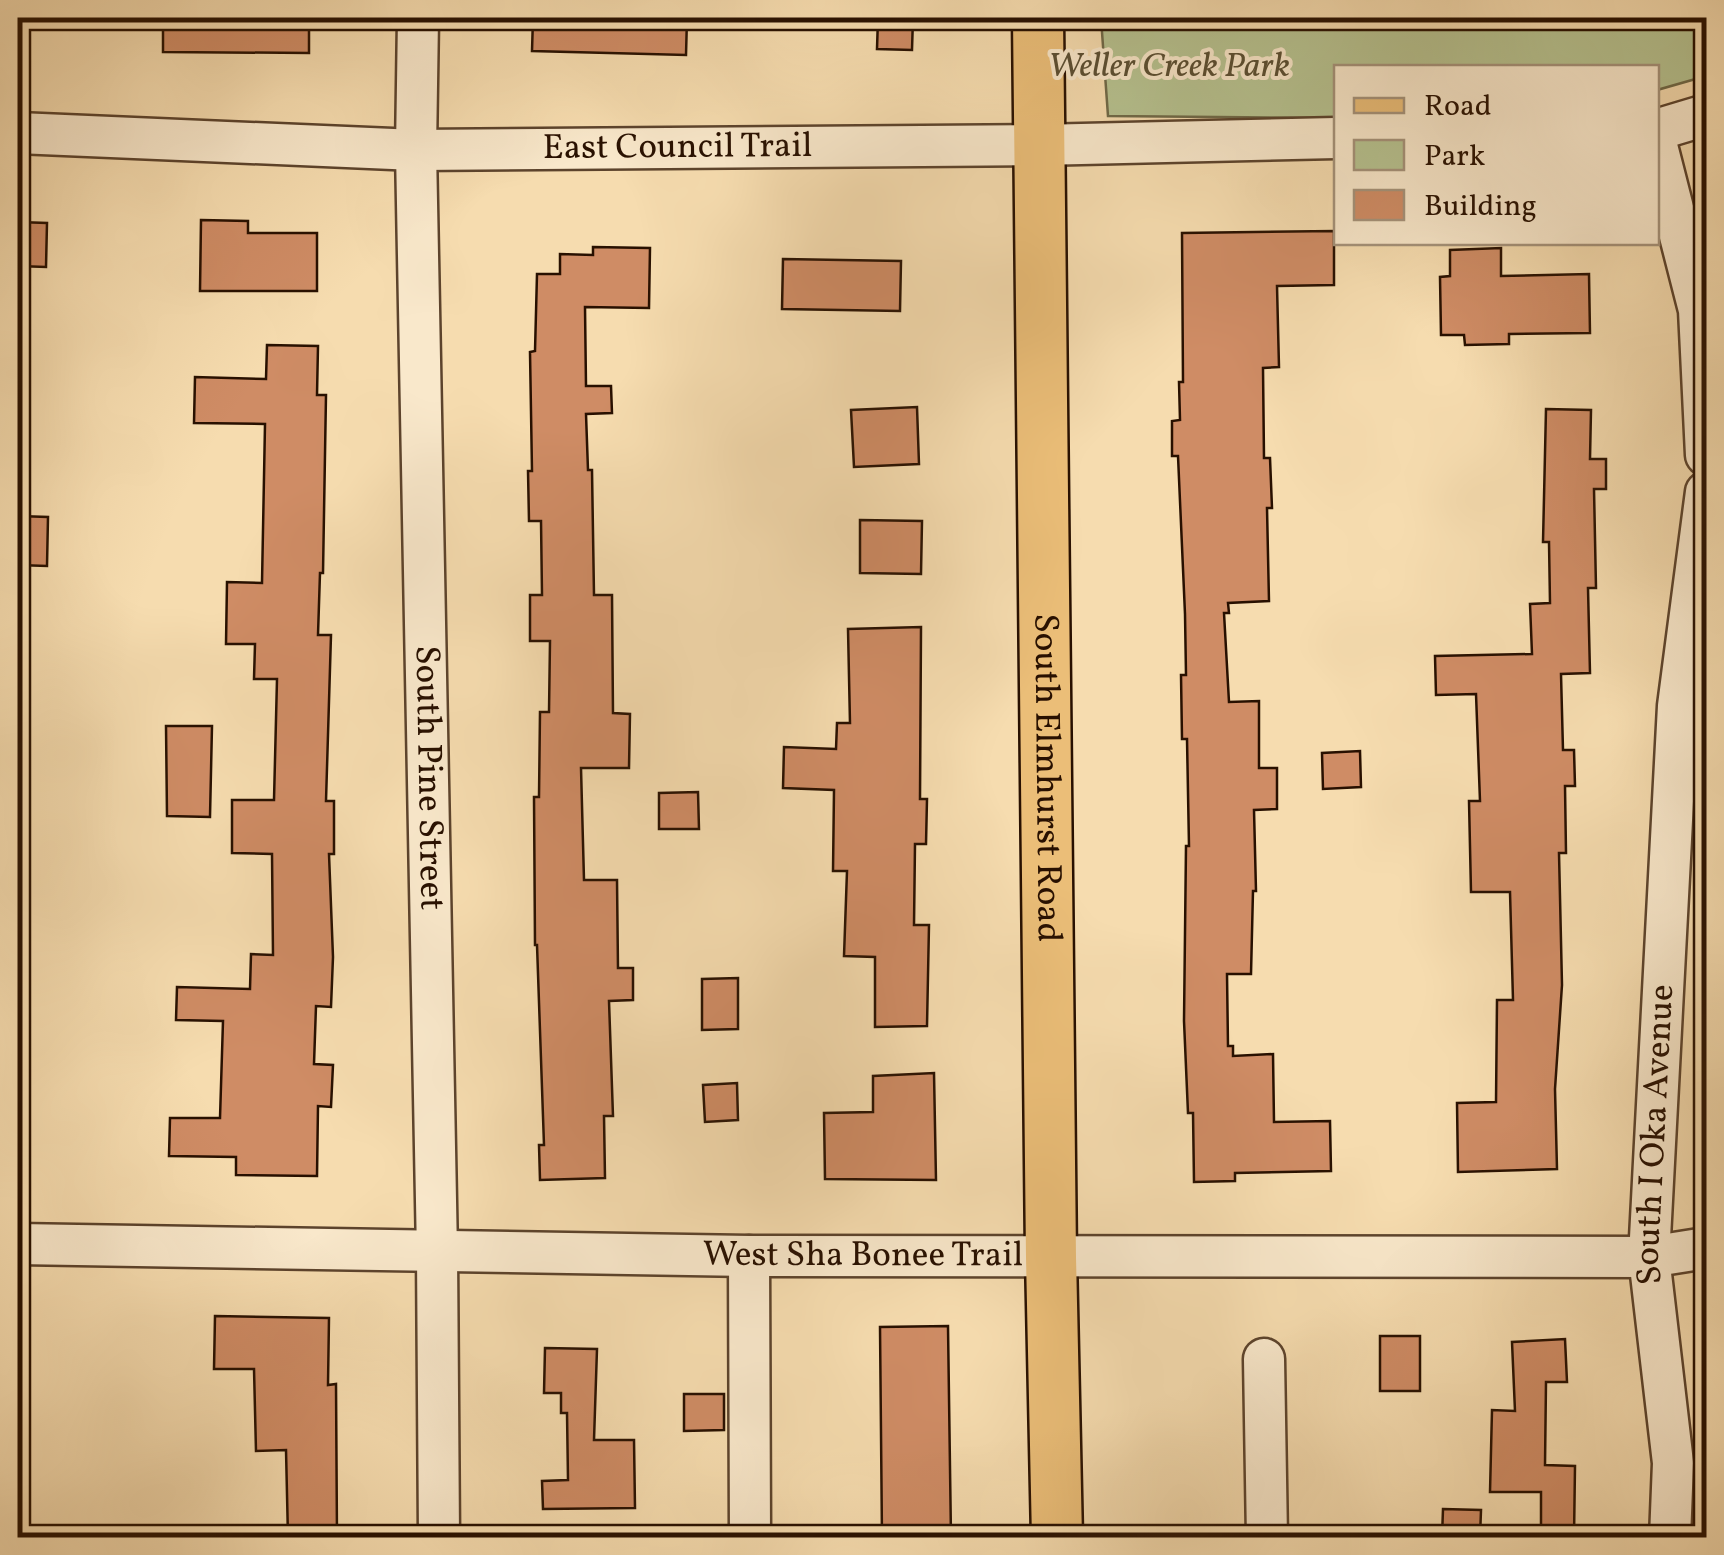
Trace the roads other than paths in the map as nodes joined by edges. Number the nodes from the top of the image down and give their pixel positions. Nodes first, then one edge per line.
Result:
1 (418, 18) edge
2 (1038, 18) edge
3 (1706, 115) edge
4 (1659, 129) edge
5 (18, 133) edge
6 (1334, 138) edge
7 (1039, 145) junction
8 (416, 150) junction
9 (1659, 154) edge
10 (1706, 455) edge
11 (1706, 492) edge
12 (18, 1244) edge
13 (1706, 1248) edge
14 (437, 1252) junction
15 (749, 1256) junction
16 (1051, 1257) junction
17 (1649, 1258) junction
18 (1264, 1359) dead end
19 (438, 1538) edge
20 (750, 1538) edge
21 (1057, 1538) edge
22 (1268, 1538) edge
23 (1670, 1538) edge

1 - 8 street, South Pine Street
2 - 7 main road, South Elmhurst Road
3 - 4 street
5 - 8 street, East Council Trail
6 - 7 street, East Council Trail
7 - 8 street, East Council Trail
7 - 16 main road, South Elmhurst Road
8 - 14 street, South Pine Street
9 - 10 street
11 - 17 street, South I Oka Avenue
12 - 14 street, West Sha Bonee Trail
13 - 17 street, West Sha Bonee Trail
14 - 15 street, West Sha Bonee Trail
14 - 19 street, South Pine Street
15 - 16 street, West Sha Bonee Trail
15 - 20 street
16 - 17 street, West Sha Bonee Trail
16 - 21 main road, South Elmhurst Road
17 - 23 street, South I Oka Avenue
18 - 22 street

